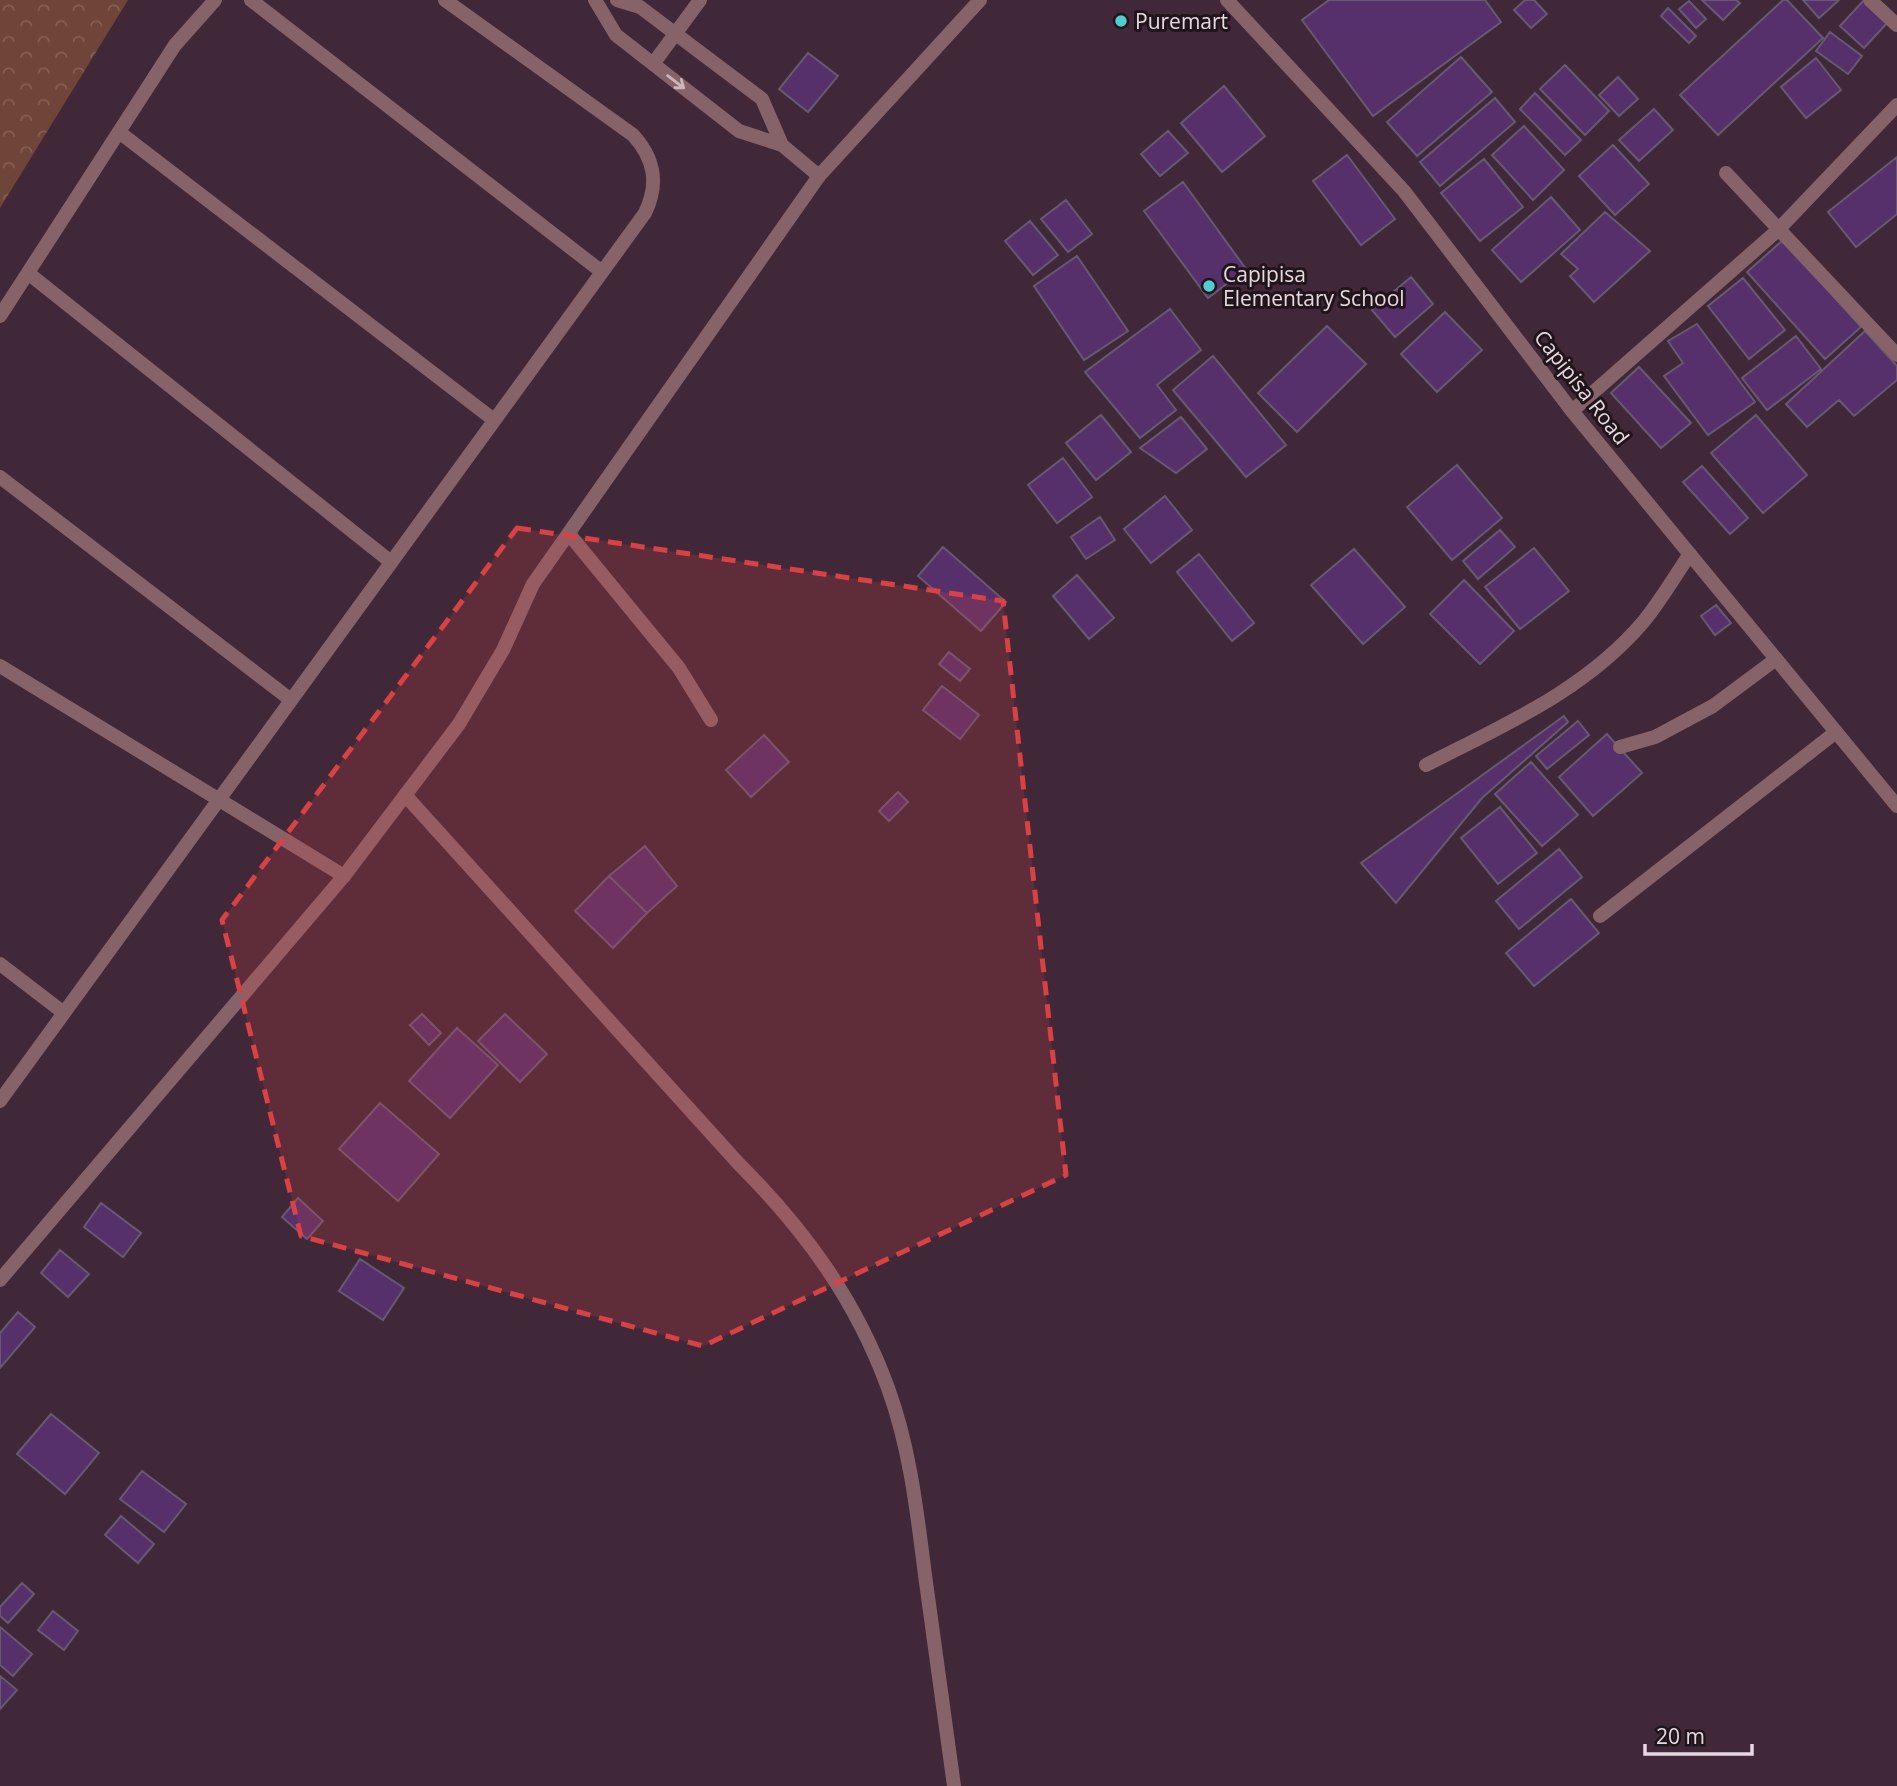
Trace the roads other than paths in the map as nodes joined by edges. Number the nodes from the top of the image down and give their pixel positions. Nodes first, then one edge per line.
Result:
1 (215, 0) edge
2 (251, 0) edge
3 (445, 0) edge
4 (595, 0) edge
5 (617, 0) edge
6 (700, 0) edge
7 (980, 0) edge
8 (1227, 0) edge
9 (1870, 0) edge
10 (1897, 25) edge
11 (674, 34) junction
12 (653, 64) junction
13 (1897, 105) edge
14 (119, 132) junction
15 (782, 145) junction
16 (1726, 173) dead end
17 (819, 177) junction
18 (1778, 230) junction
19 (602, 272) junction
20 (28, 273) junction
21 (0, 316) edge
22 (1897, 355) edge
23 (1573, 411) junction
24 (494, 420) junction
25 (0, 477) edge
26 (569, 534) junction
27 (1690, 554) junction
28 (391, 562) junction
29 (1776, 659) junction
30 (0, 666) edge
31 (291, 700) junction
32 (711, 720) dead end
33 (1836, 732) junction
34 (1620, 747) dead end
35 (1426, 765) dead end
36 (405, 794) junction
37 (219, 800) junction
38 (1897, 806) edge
39 (344, 876) junction
40 (1600, 916) dead end
41 (0, 964) edge
42 (64, 1013) junction
43 (0, 1101) edge
44 (0, 1280) edge
45 (954, 1786) edge

1 - 14 street
2 - 19 street
3 - 19 street
4 - 12 street
5 - 11 street
6 - 11 street
7 - 17 street
8 - 23 street, Capipisa Road
9 - 10 street
11 - 12 street
11 - 15 street
12 -> 15 street
13 - 18 street
14 - 20 street
14 - 24 street
15 - 17 street
16 - 18 street
17 - 26 street
18 - 22 street
18 - 23 street
19 - 24 street
20 - 21 street
20 - 28 street
23 - 27 street, Capipisa Road
24 - 28 street
25 - 31 street
26 - 32 street
26 - 36 street
27 - 29 street, Capipisa Road
27 - 35 street
28 - 31 street
29 - 33 street, Capipisa Road
29 - 34 street
30 - 37 street
31 - 37 street
33 - 38 street, Capipisa Road
33 - 40 street
36 - 39 street
36 - 45 street
37 - 39 street
37 - 42 street
39 - 44 street
41 - 42 street
42 - 43 street

